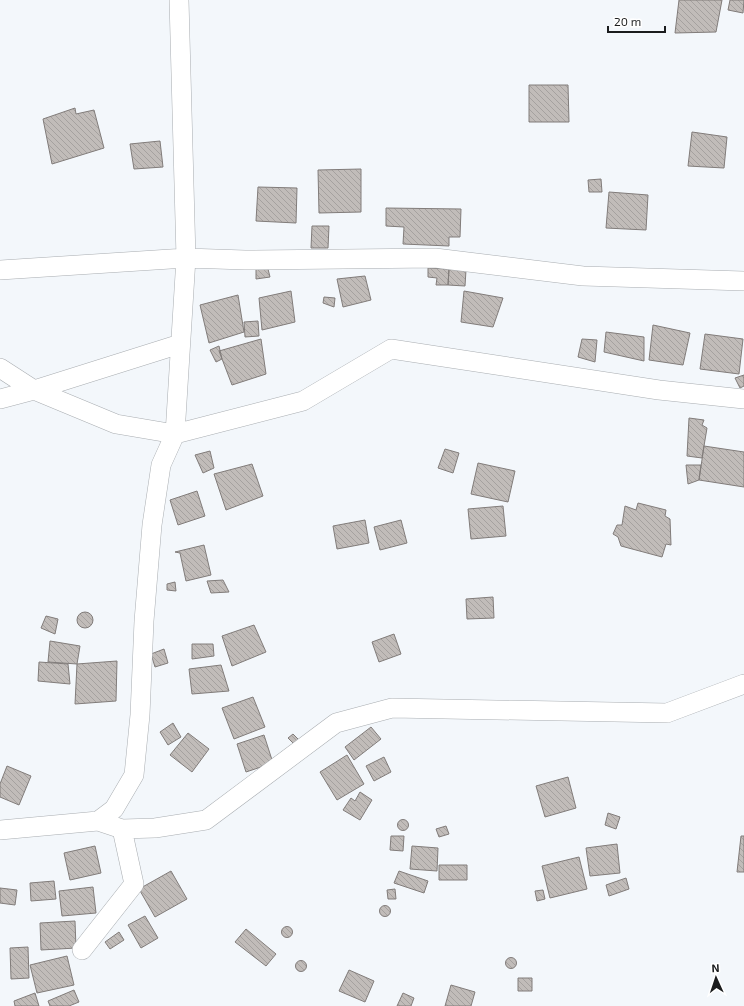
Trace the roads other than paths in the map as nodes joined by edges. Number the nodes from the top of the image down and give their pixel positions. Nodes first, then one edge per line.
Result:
1 (179, 0) edge
2 (186, 258) junction
3 (0, 270) edge
4 (744, 281) edge
5 (180, 344) junction
6 (0, 368) edge
7 (34, 390) junction
8 (0, 399) edge
9 (744, 399) edge
10 (175, 434) junction
11 (744, 684) edge
12 (98, 821) junction
13 (122, 829) junction
14 (0, 830) edge
15 (82, 950) dead end

1 - 2 street
2 - 3 street
2 - 4 street
2 - 5 street
5 - 7 street
5 - 10 street
6 - 7 street
7 - 8 street
7 - 10 street
9 - 10 street
10 - 12 street
11 - 13 street
12 - 13 street
12 - 14 street
13 - 15 street

